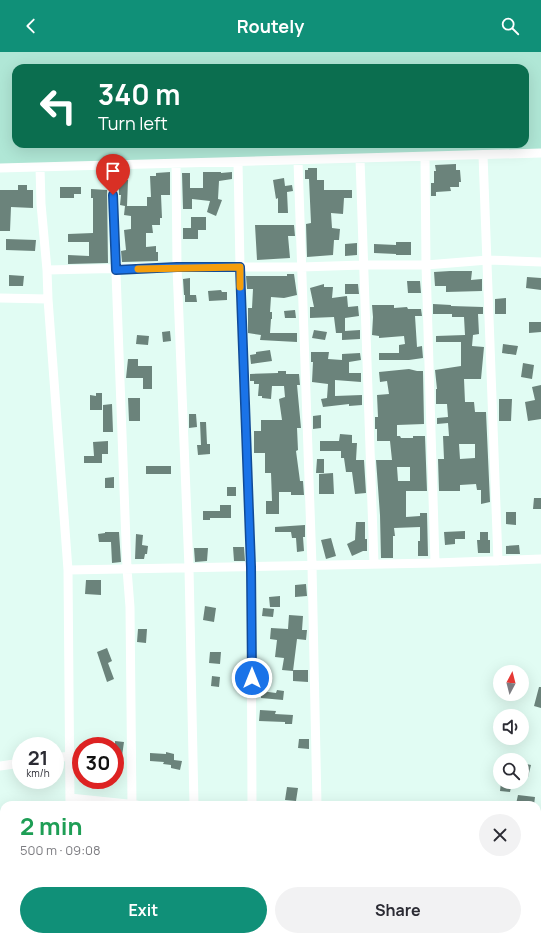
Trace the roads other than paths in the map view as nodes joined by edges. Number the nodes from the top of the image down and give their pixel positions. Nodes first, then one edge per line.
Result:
1 (541, 153) edge
2 (483, 155) junction
3 (425, 157) junction
4 (360, 158) junction
5 (298, 161) junction
6 (238, 162) junction
7 (176, 164) junction
8 (112, 165) junction
9 (40, 167) junction
10 (0, 168) edge
11 (488, 260) junction
12 (541, 262) edge
13 (363, 265) junction
14 (426, 265) junction
15 (177, 267) junction
16 (240, 267) junction
17 (302, 268) junction
18 (46, 270) junction
19 (116, 270) junction
20 (0, 298) edge
21 (48, 299) junction
22 (541, 559) edge
23 (498, 561) junction
24 (435, 563) junction
25 (374, 564) junction
26 (312, 566) junction
27 (251, 567) junction
28 (189, 568) junction
29 (127, 569) junction
30 (68, 570) junction
31 (70, 756) junction
32 (64, 757) edge
33 (12, 764) edge
34 (0, 766) edge
35 (70, 801) edge
36 (132, 801) edge
37 (194, 801) edge
38 (252, 801) edge
39 (317, 801) edge

1 - 2 street
2 - 3 street
2 - 11 street
3 - 4 street
3 - 14 street
4 - 5 street
4 - 13 street
5 - 6 street
5 - 17 street
6 - 7 street
6 - 16 street
7 - 8 street
7 - 15 street
8 - 9 street
8 - 19 street
9 - 10 street
9 - 18 street
11 - 12 street
11 - 14 street
11 - 23 street
13 - 14 street
13 - 17 street
13 - 25 street
14 - 24 street
15 - 16 street
15 - 19 street
15 - 28 street
16 - 17 street
16 - 27 street
17 - 26 street
18 - 19 street
18 - 21 street
19 - 29 street
20 - 21 street
21 - 30 street
22 - 23 street
23 - 24 street
24 - 25 street
25 - 26 street
26 - 27 street
26 - 39 street
27 - 28 street
27 - 38 street
28 - 29 street
28 - 37 street
29 - 30 street
29 - 36 street
30 - 31 street
31 - 32 street
31 - 35 street
33 - 34 street

